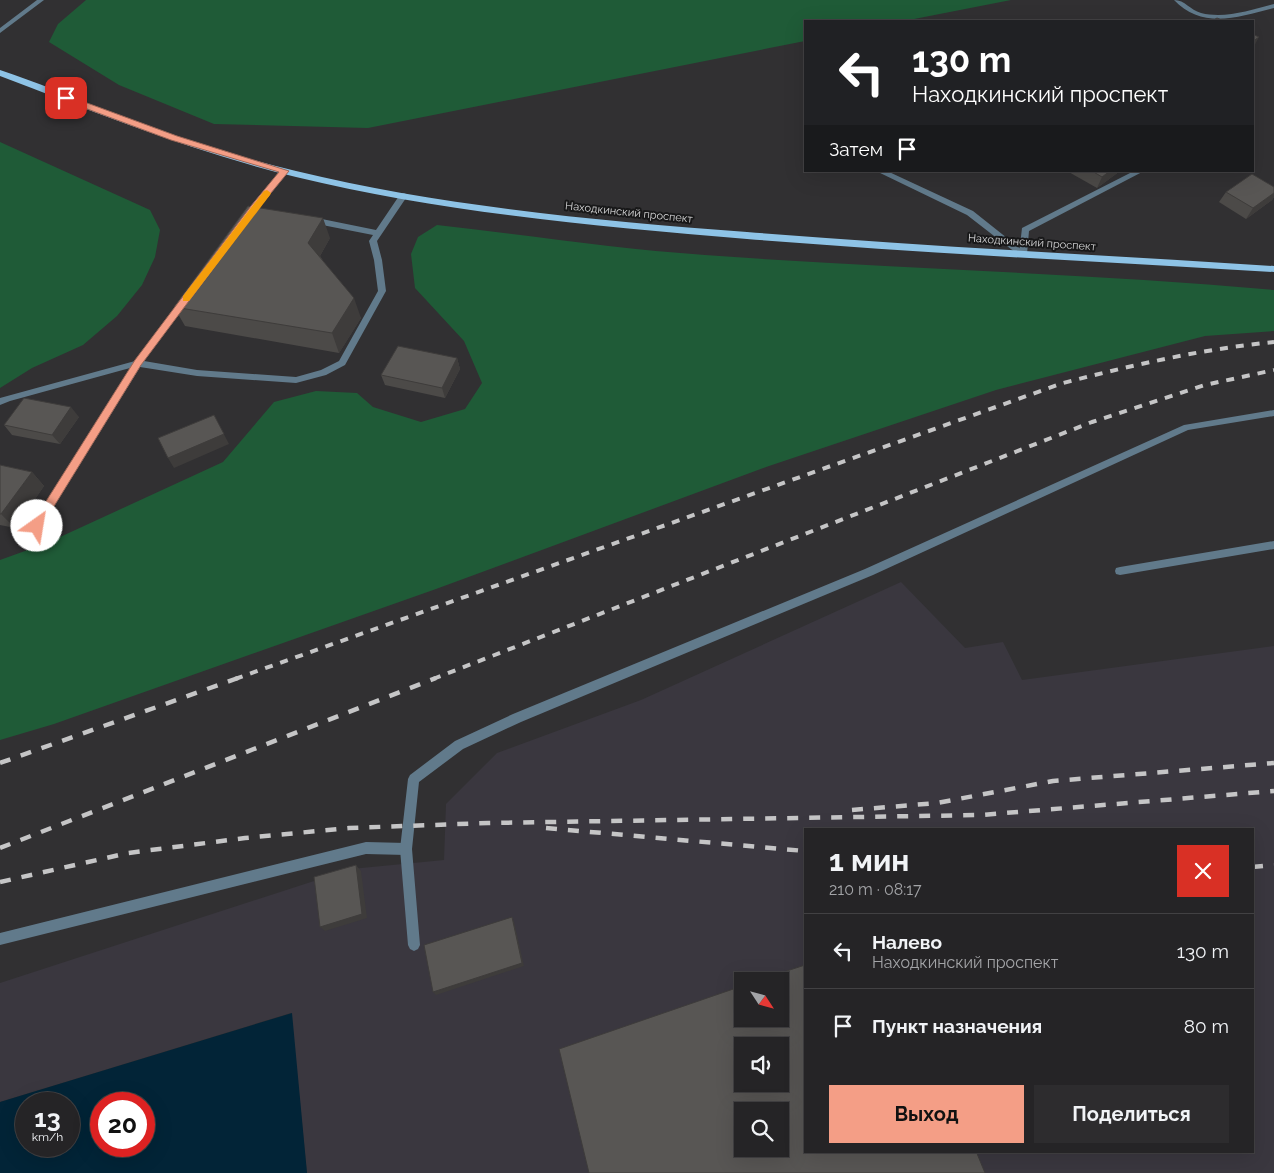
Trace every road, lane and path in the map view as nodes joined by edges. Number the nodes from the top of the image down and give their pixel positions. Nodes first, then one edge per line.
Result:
1 (42, 0) edge
2 (1177, 0) edge
3 (1274, 6) edge
4 (0, 31) edge
5 (0, 73) edge
6 (285, 171) junction
7 (882, 172) edge
8 (1138, 172) edge
9 (404, 195) junction
10 (254, 208) junction
11 (263, 210) edge
12 (301, 218) edge
13 (242, 223) edge
14 (377, 233) junction
15 (1023, 254) junction
16 (1274, 269) edge
17 (190, 293) edge
18 (138, 363) junction
19 (0, 402) edge
20 (1274, 414) edge
21 (37, 526) dead end
22 (1274, 545) edge
23 (1120, 572) dead end
24 (406, 849) junction
25 (0, 939) edge
26 (414, 945) dead end

1 - 4 street
2 - 3 street
5 - 6 main road, Находкинский проспект
6 - 9 main road, Находкинский проспект
6 - 10 street
7 - 15 street
8 - 15 street
9 - 14 street
9 - 15 main road, Находкинский проспект
10 - 11 street
10 - 13 street
12 - 14 street
14 - 18 street
15 - 16 main road, Находкинский проспект
17 - 18 street
18 - 19 street
18 - 21 street
20 - 24 street
22 - 23 street
24 - 25 street
24 - 26 street

